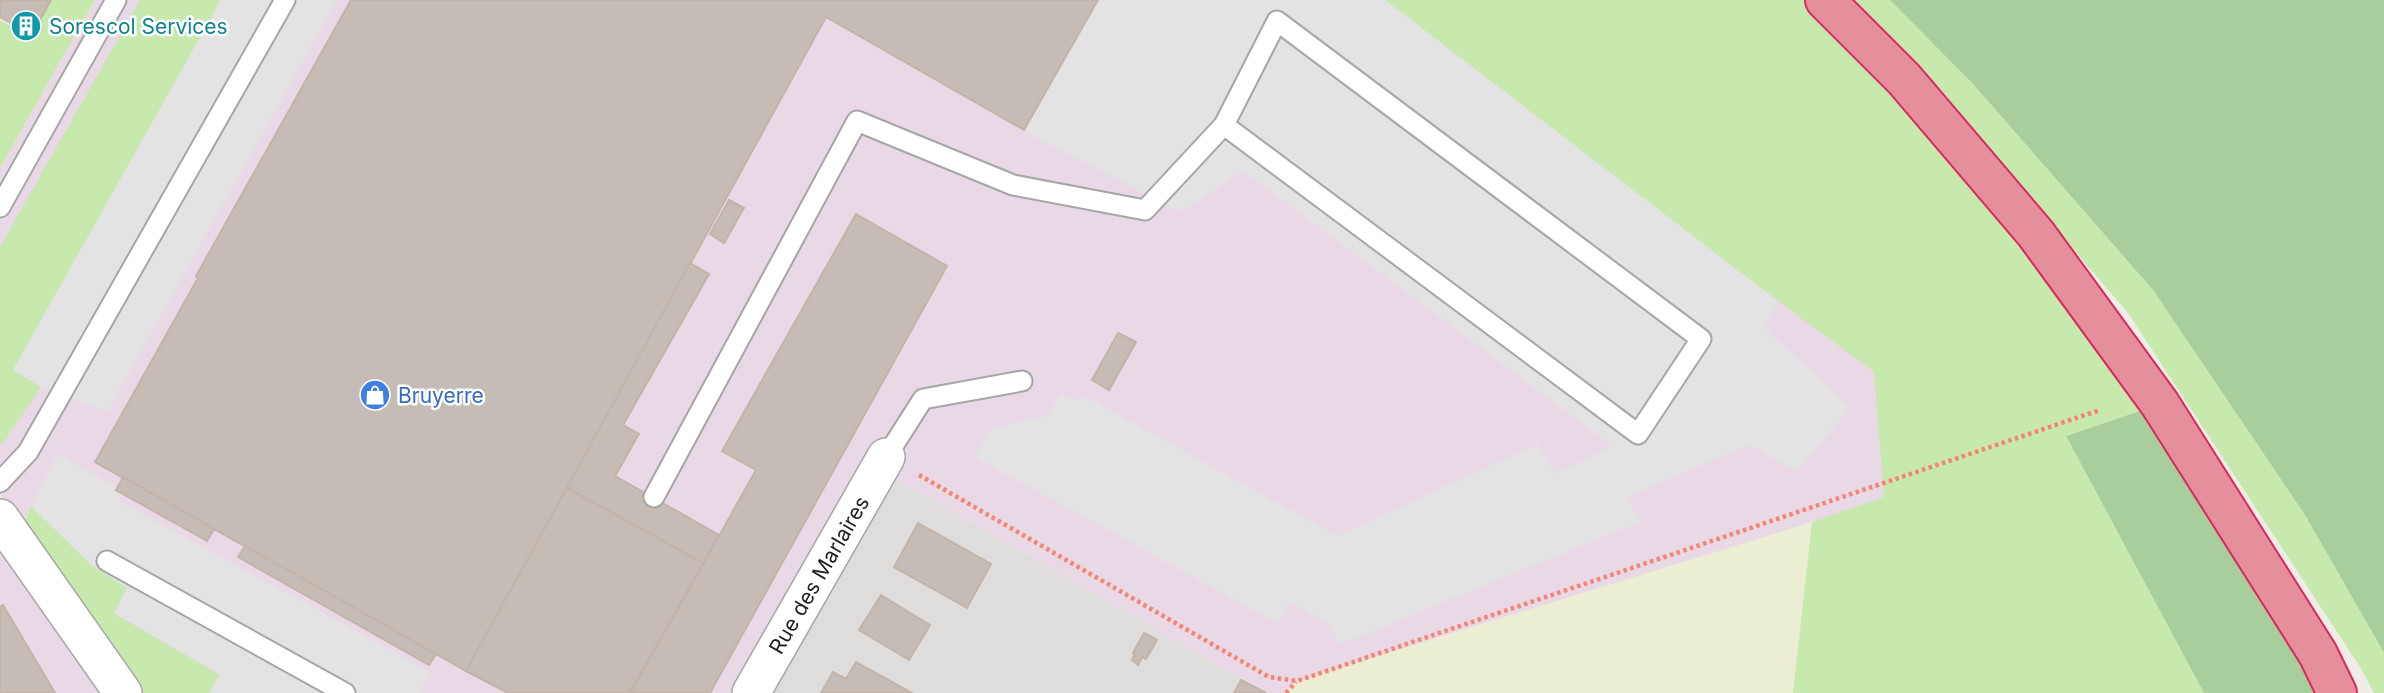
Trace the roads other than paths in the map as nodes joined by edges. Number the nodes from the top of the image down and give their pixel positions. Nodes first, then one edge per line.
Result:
1 (116, 0) edge
2 (285, 0) edge
3 (1825, 0) edge
4 (1224, 125) junction
5 (0, 207) edge
6 (1022, 381) dead end
7 (886, 457) joint
8 (0, 482) edge
9 (654, 497) dead end
10 (0, 517) edge
11 (107, 561) dead end
12 (123, 693) edge
13 (345, 693) edge
14 (751, 693) edge
15 (2337, 693) edge

1 - 5 lane
2 - 8 lane
3 - 15 highway
4 - 4 lane
4 - 9 lane
6 - 7 lane
7 - 14 street, Rue des Marlaires
10 - 12 street
11 - 13 lane

